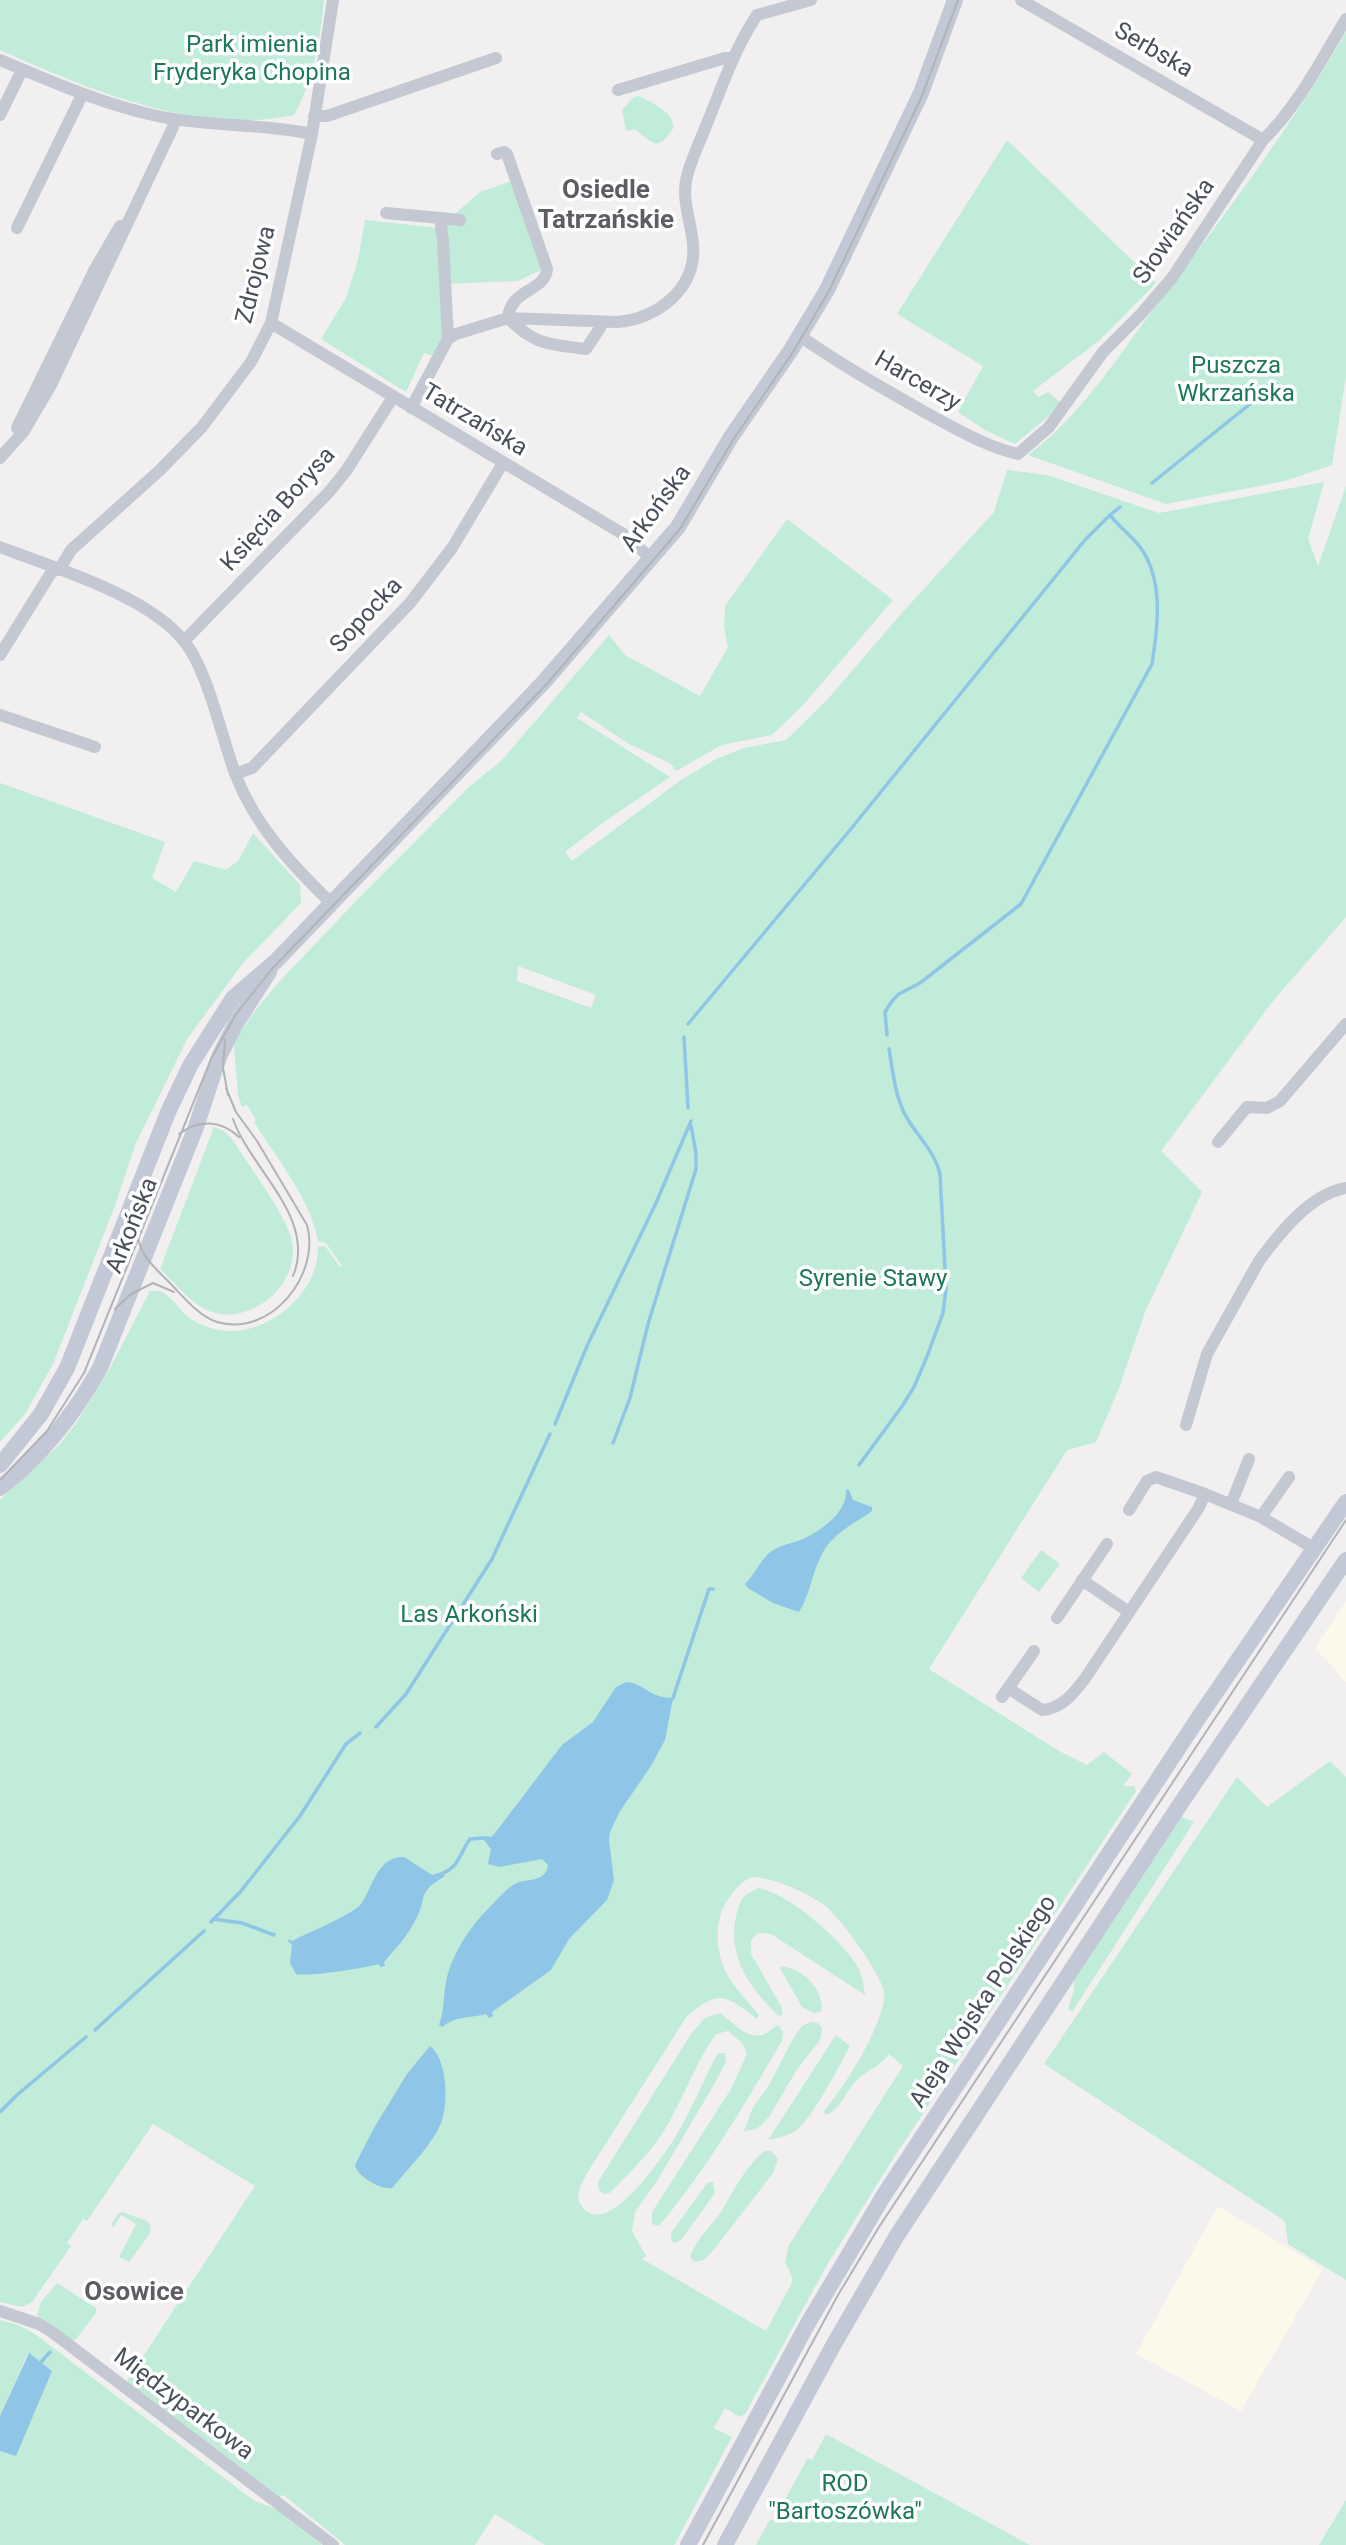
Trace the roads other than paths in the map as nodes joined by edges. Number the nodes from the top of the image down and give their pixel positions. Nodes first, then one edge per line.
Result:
1 (333, 0) edge
2 (811, 0) edge
3 (954, 0) edge
4 (1021, 0) edge
5 (1346, 19) edge
6 (495, 58) dead end
7 (732, 58) junction
8 (0, 60) edge
9 (22, 70) junction
10 (618, 90) dead end
11 (82, 95) junction
12 (0, 115) edge
13 (314, 116) junction
14 (175, 119) junction
15 (312, 134) junction
16 (1263, 140) junction
17 (497, 154) dead end
18 (386, 213) dead end
19 (440, 218) junction
20 (460, 219) dead end
21 (17, 228) dead end
22 (508, 318) junction
23 (600, 322) junction
24 (271, 323) junction
25 (800, 336) junction
26 (448, 339) junction
27 (393, 397) junction
28 (411, 408) junction
29 (1018, 454) joint
30 (0, 458) edge
31 (503, 463) junction
32 (0, 547) edge
33 (652, 559) junction
34 (56, 569) junction
35 (184, 641) junction
36 (0, 655) edge
37 (0, 715) edge
38 (95, 747) dead end
39 (235, 774) junction
40 (331, 903) junction
41 (276, 961) junction
42 (1346, 1024) edge
43 (1218, 1142) dead end
44 (1346, 1188) edge
45 (1186, 1425) dead end
46 (1249, 1460) dead end
47 (0, 1465) edge
48 (1289, 1477) dead end
49 (0, 1488) edge
50 (1205, 1494) junction
51 (1346, 1502) edge
52 (1231, 1504) junction
53 (1129, 1510) dead end
54 (1261, 1517) junction
55 (1107, 1544) dead end
56 (1315, 1549) junction
57 (1346, 1560) edge
58 (1082, 1580) junction
59 (1129, 1612) junction
60 (1057, 1618) dead end
61 (1034, 1651) dead end
62 (0, 2311) edge
63 (333, 2545) edge
64 (688, 2545) edge
65 (725, 2545) edge

1 - 13 street, Zdrojowa
2 - 7 street
3 - 25 main road, Arkońska
4 - 16 street, Serbska
5 - 16 street, Słowiańska
6 - 13 street
7 - 10 street
7 - 23 street
8 - 9 street
9 - 11 street
9 - 12 street
11 - 14 street
11 - 21 street
13 - 15 street, Zdrojowa
14 - 15 street
14 - 30 street
15 - 24 street, Zdrojowa
16 - 29 street, Słowiańska
17 - 22 street
18 - 19 street
19 - 20 street
19 - 26 street
22 - 23 street
22 - 23 street
22 - 26 street
24 - 27 street, Tatrzańska
24 - 34 street, Zdrojowa
25 - 29 street, Harcerzy
25 - 33 main road, Arkońska
26 - 28 street
27 - 28 street, Tatrzańska
27 - 35 street, Księcia Borysa
28 - 31 street, Tatrzańska
31 - 33 street, Tatrzańska
31 - 39 street, Sopocka
32 - 34 street
33 - 40 main road, Arkońska
34 - 35 street
34 - 36 street, Zdrojowa
35 - 39 street
37 - 38 street
39 - 40 street
40 - 41 main road, Arkońska
41 - 47 main road, Arkońska
41 - 49 main road, Arkońska
42 - 43 street
44 - 45 street
46 - 52 street
48 - 54 street
50 - 52 street
50 - 53 street
50 - 59 street
51 - 56 main road, Aleja Wojska Polskiego
52 - 54 street
54 - 56 street
55 - 58 street
56 - 64 main road, Aleja Wojska Polskiego
57 - 65 main road
58 - 59 street
58 - 60 street
59 - 61 street
62 - 63 street, Międzyparkowa

